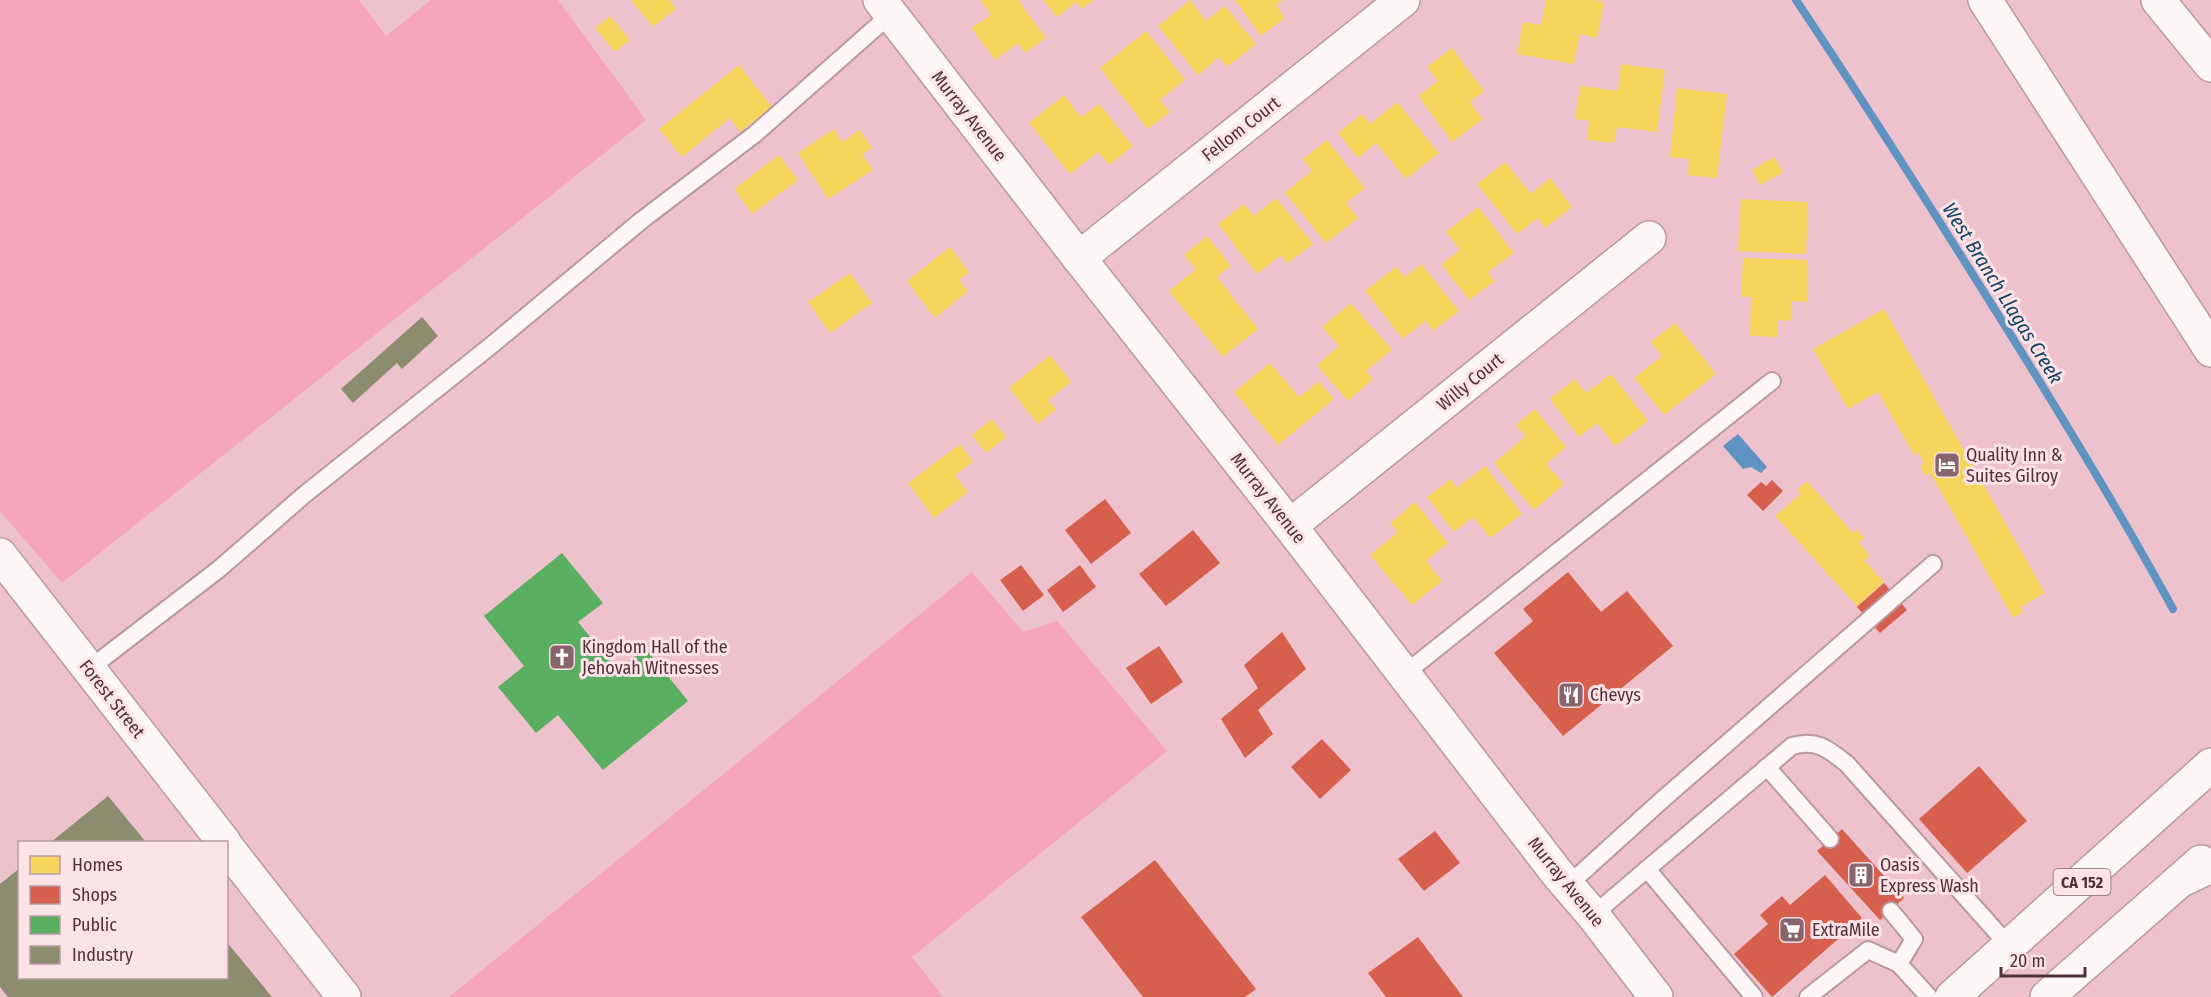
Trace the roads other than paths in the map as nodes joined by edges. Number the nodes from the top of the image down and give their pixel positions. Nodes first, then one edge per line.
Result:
1 (1403, 0) edge
2 (1985, 0) edge
3 (2158, 0) edge
4 (886, 7) edge
5 (2211, 64) edge
6 (1649, 238) dead end
7 (1079, 258) junction
8 (2211, 350) edge
9 (1772, 381) dead end
10 (1290, 526) junction
11 (0, 555) edge
12 (1933, 564) dead end
13 (89, 669) junction
14 (1403, 675) junction
15 (2211, 765) edge
16 (1767, 767) junction
17 (1830, 840) dead end
18 (223, 841) edge
19 (228, 848) edge
20 (2211, 853) edge
21 (2211, 866) edge
22 (1647, 869) junction
23 (2179, 881) junction
24 (1567, 885) junction
25 (1891, 911) dead end
26 (1593, 915) junction
27 (2009, 946) junction
28 (1899, 964) junction
29 (2050, 996) edge
30 (344, 997) edge
31 (1655, 997) edge
32 (1754, 997) edge
33 (1808, 997) edge
34 (1929, 997) edge
35 (1952, 997) edge

1 - 7 main road, Fellom Court
2 - 8 main road
3 - 5 main road
4 - 7 main road, Murray Avenue
4 - 13 lane
6 - 10 main road, Willy Court
7 - 10 main road, Murray Avenue
9 - 14 lane
10 - 14 main road, Murray Avenue
11 - 13 main road, Forest Street
12 - 24 lane
13 - 18 main road, Forest Street
14 - 24 main road, Murray Avenue
15 - 27 main road, CA 152
16 - 17 lane
16 - 22 lane
16 - 27 lane
19 - 30 main road, Forest Street
20 - 23 main road
21 - 23 main road
22 - 26 lane
22 - 32 lane
23 - 29 main road
24 - 26 main road, Murray Avenue
25 - 28 lane
26 - 31 main road, Murray Avenue
27 - 35 main road, CA 152
28 - 33 lane
28 - 34 lane

